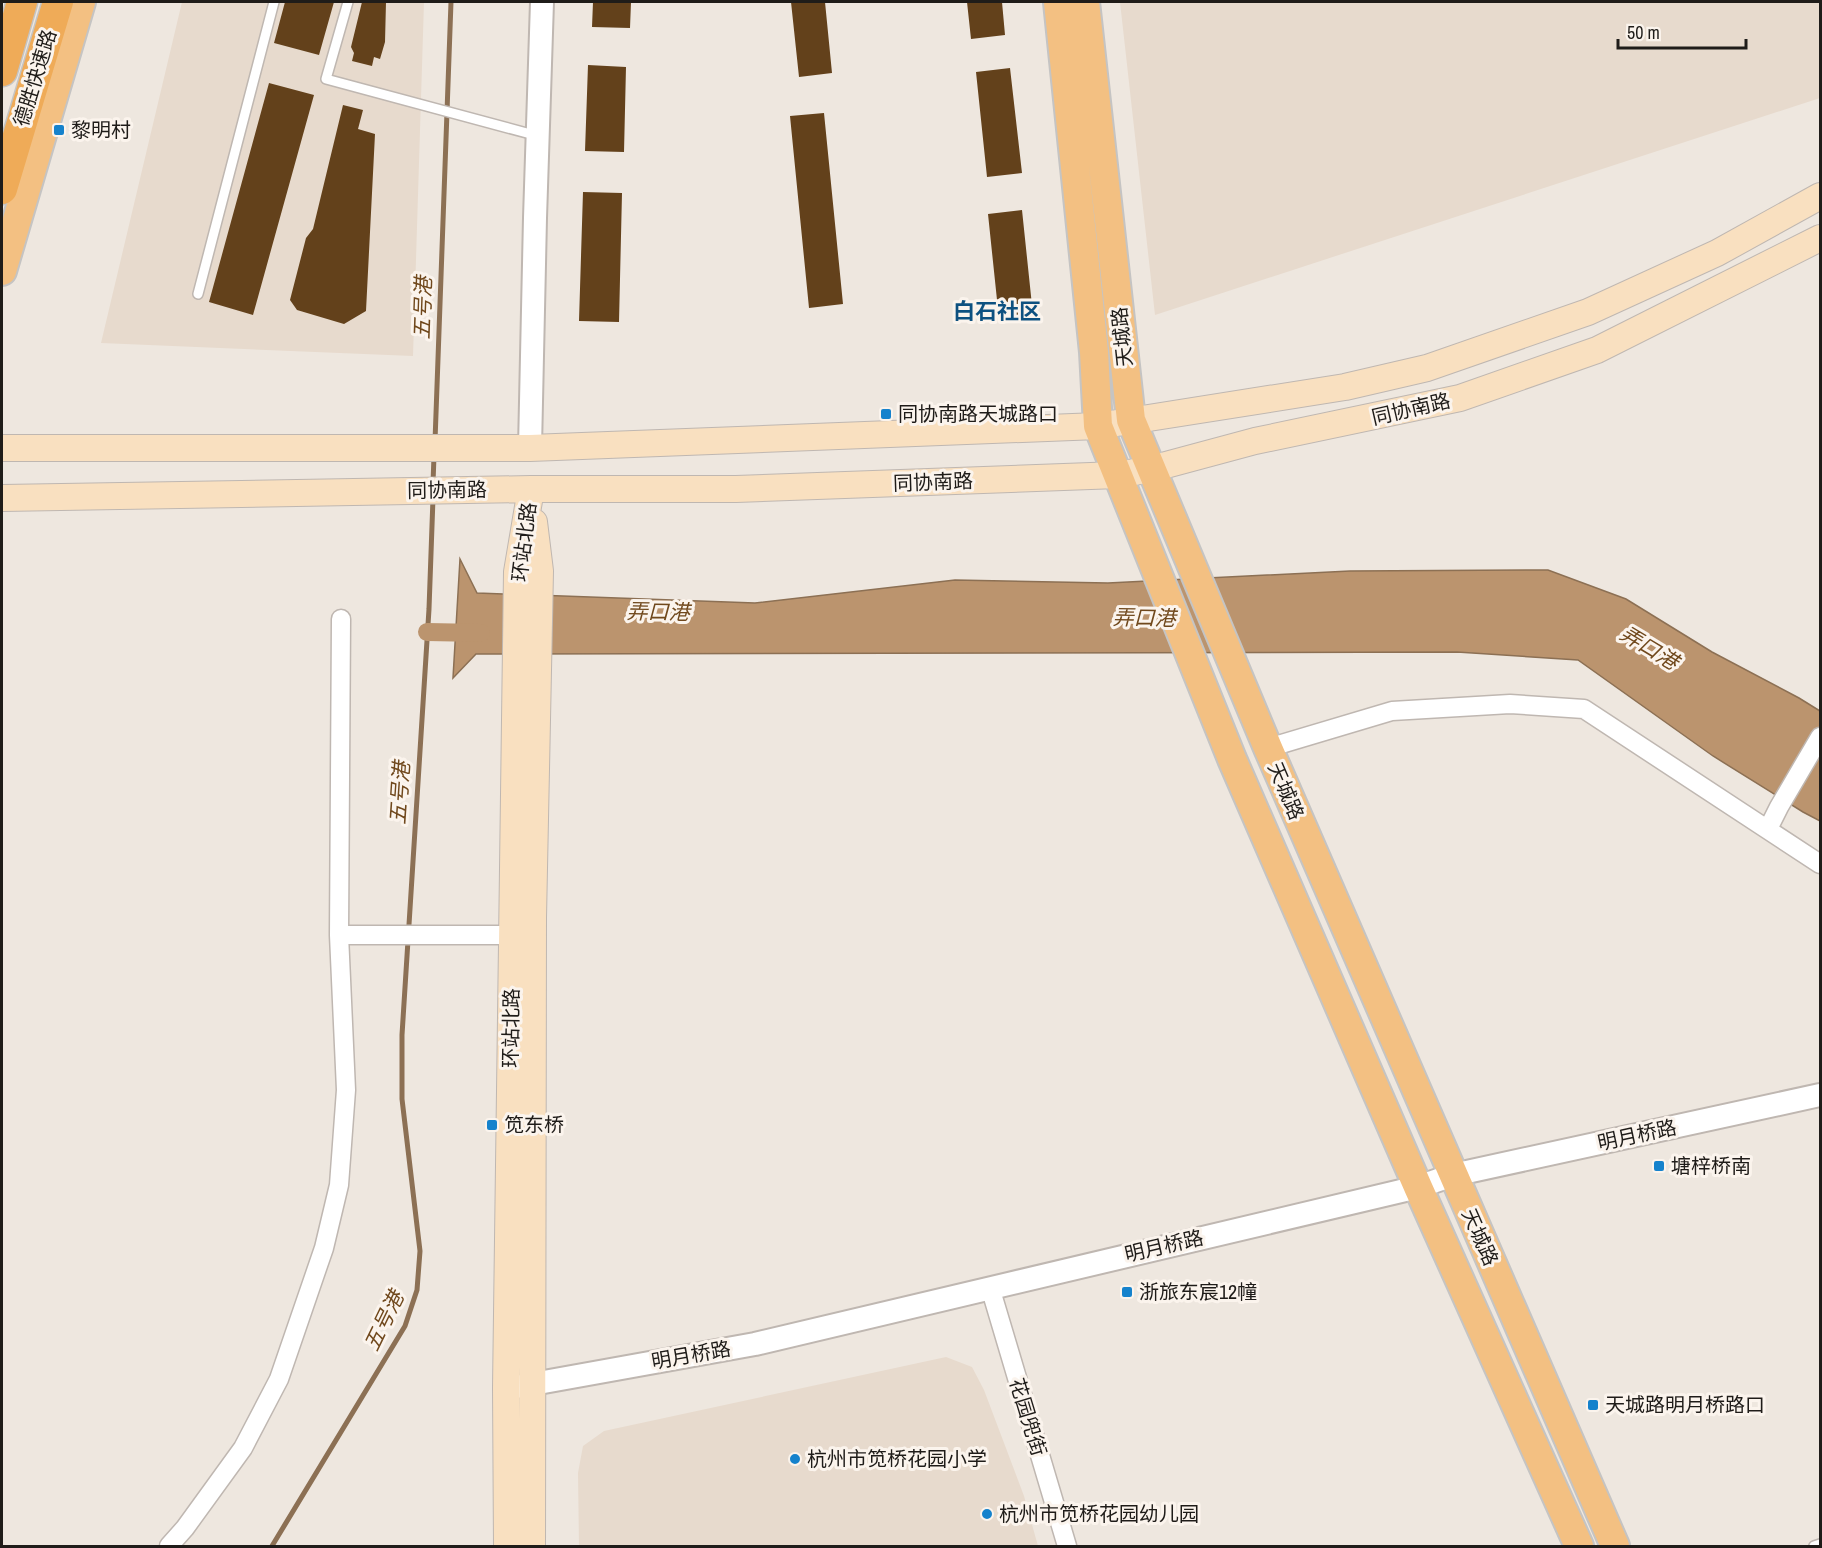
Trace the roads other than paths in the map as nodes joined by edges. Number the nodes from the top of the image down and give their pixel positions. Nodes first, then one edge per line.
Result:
1 (22, 2) edge
2 (58, 2) edge
3 (81, 2) edge
4 (274, 2) edge
5 (348, 2) edge
6 (542, 2) edge
7 (1058, 2) edge
8 (1085, 2) edge
9 (2, 71) edge
10 (538, 136) junction
11 (2, 189) edge
12 (1821, 196) edge
13 (1821, 238) edge
14 (2, 271) edge
15 (198, 294) dead end
16 (1131, 420) junction
17 (1098, 426) junction
18 (2, 448) edge
19 (530, 448) junction
20 (1151, 469) junction
21 (1118, 475) junction
22 (531, 489) junction
23 (2, 498) edge
24 (341, 619) dead end
25 (1821, 737) edge
26 (1268, 748) junction
27 (1768, 829) junction
28 (1821, 864) edge
29 (339, 935) junction
30 (512, 935) junction
31 (1821, 1095) edge
32 (1453, 1175) junction
33 (1418, 1187) junction
34 (990, 1287) junction
35 (533, 1384) junction
36 (506, 1388) junction
37 (1821, 1544) edge
38 (169, 1546) edge
39 (507, 1546) edge
40 (532, 1546) edge
41 (1067, 1546) edge
42 (1579, 1546) edge
43 (1615, 1546) edge
44 (1814, 1546) edge

1 - 9 highway, 德胜快速路
2 - 11 highway, 德胜快速路
3 - 14 main road
4 - 15 lane
5 - 10 lane
6 - 10 street
7 - 17 main road, 天城路
8 - 16 main road, 天城路
10 - 19 street
12 - 16 main road, 同协南路
13 - 20 main road, 同协南路
16 - 17 main road, 同协南路
16 - 20 main road, 天城路
17 - 19 main road, 同协南路
17 - 21 main road, 天城路
18 - 19 main road, 同协南路
20 - 21 main road, 同协南路
20 - 26 main road, 天城路
21 - 22 main road, 同协南路
21 - 33 main road, 天城路
22 - 23 main road, 同协南路
22 - 30 main road, 环站北路
24 - 29 street
25 - 27 street
26 - 27 street
26 - 32 main road, 天城路
27 - 28 street
29 - 30 street
29 - 38 street
30 - 35 main road, 环站北路
30 - 36 main road, 环站北路
31 - 32 street, 明月桥路
32 - 33 street, 明月桥路
32 - 43 main road, 天城路
33 - 34 street, 明月桥路
33 - 42 main road, 天城路
34 - 35 street, 明月桥路
34 - 41 street, 花园兜街
35 - 36 street, 明月桥路
35 - 40 main road, 环站北路
36 - 39 main road, 环站北路
37 - 44 lane

